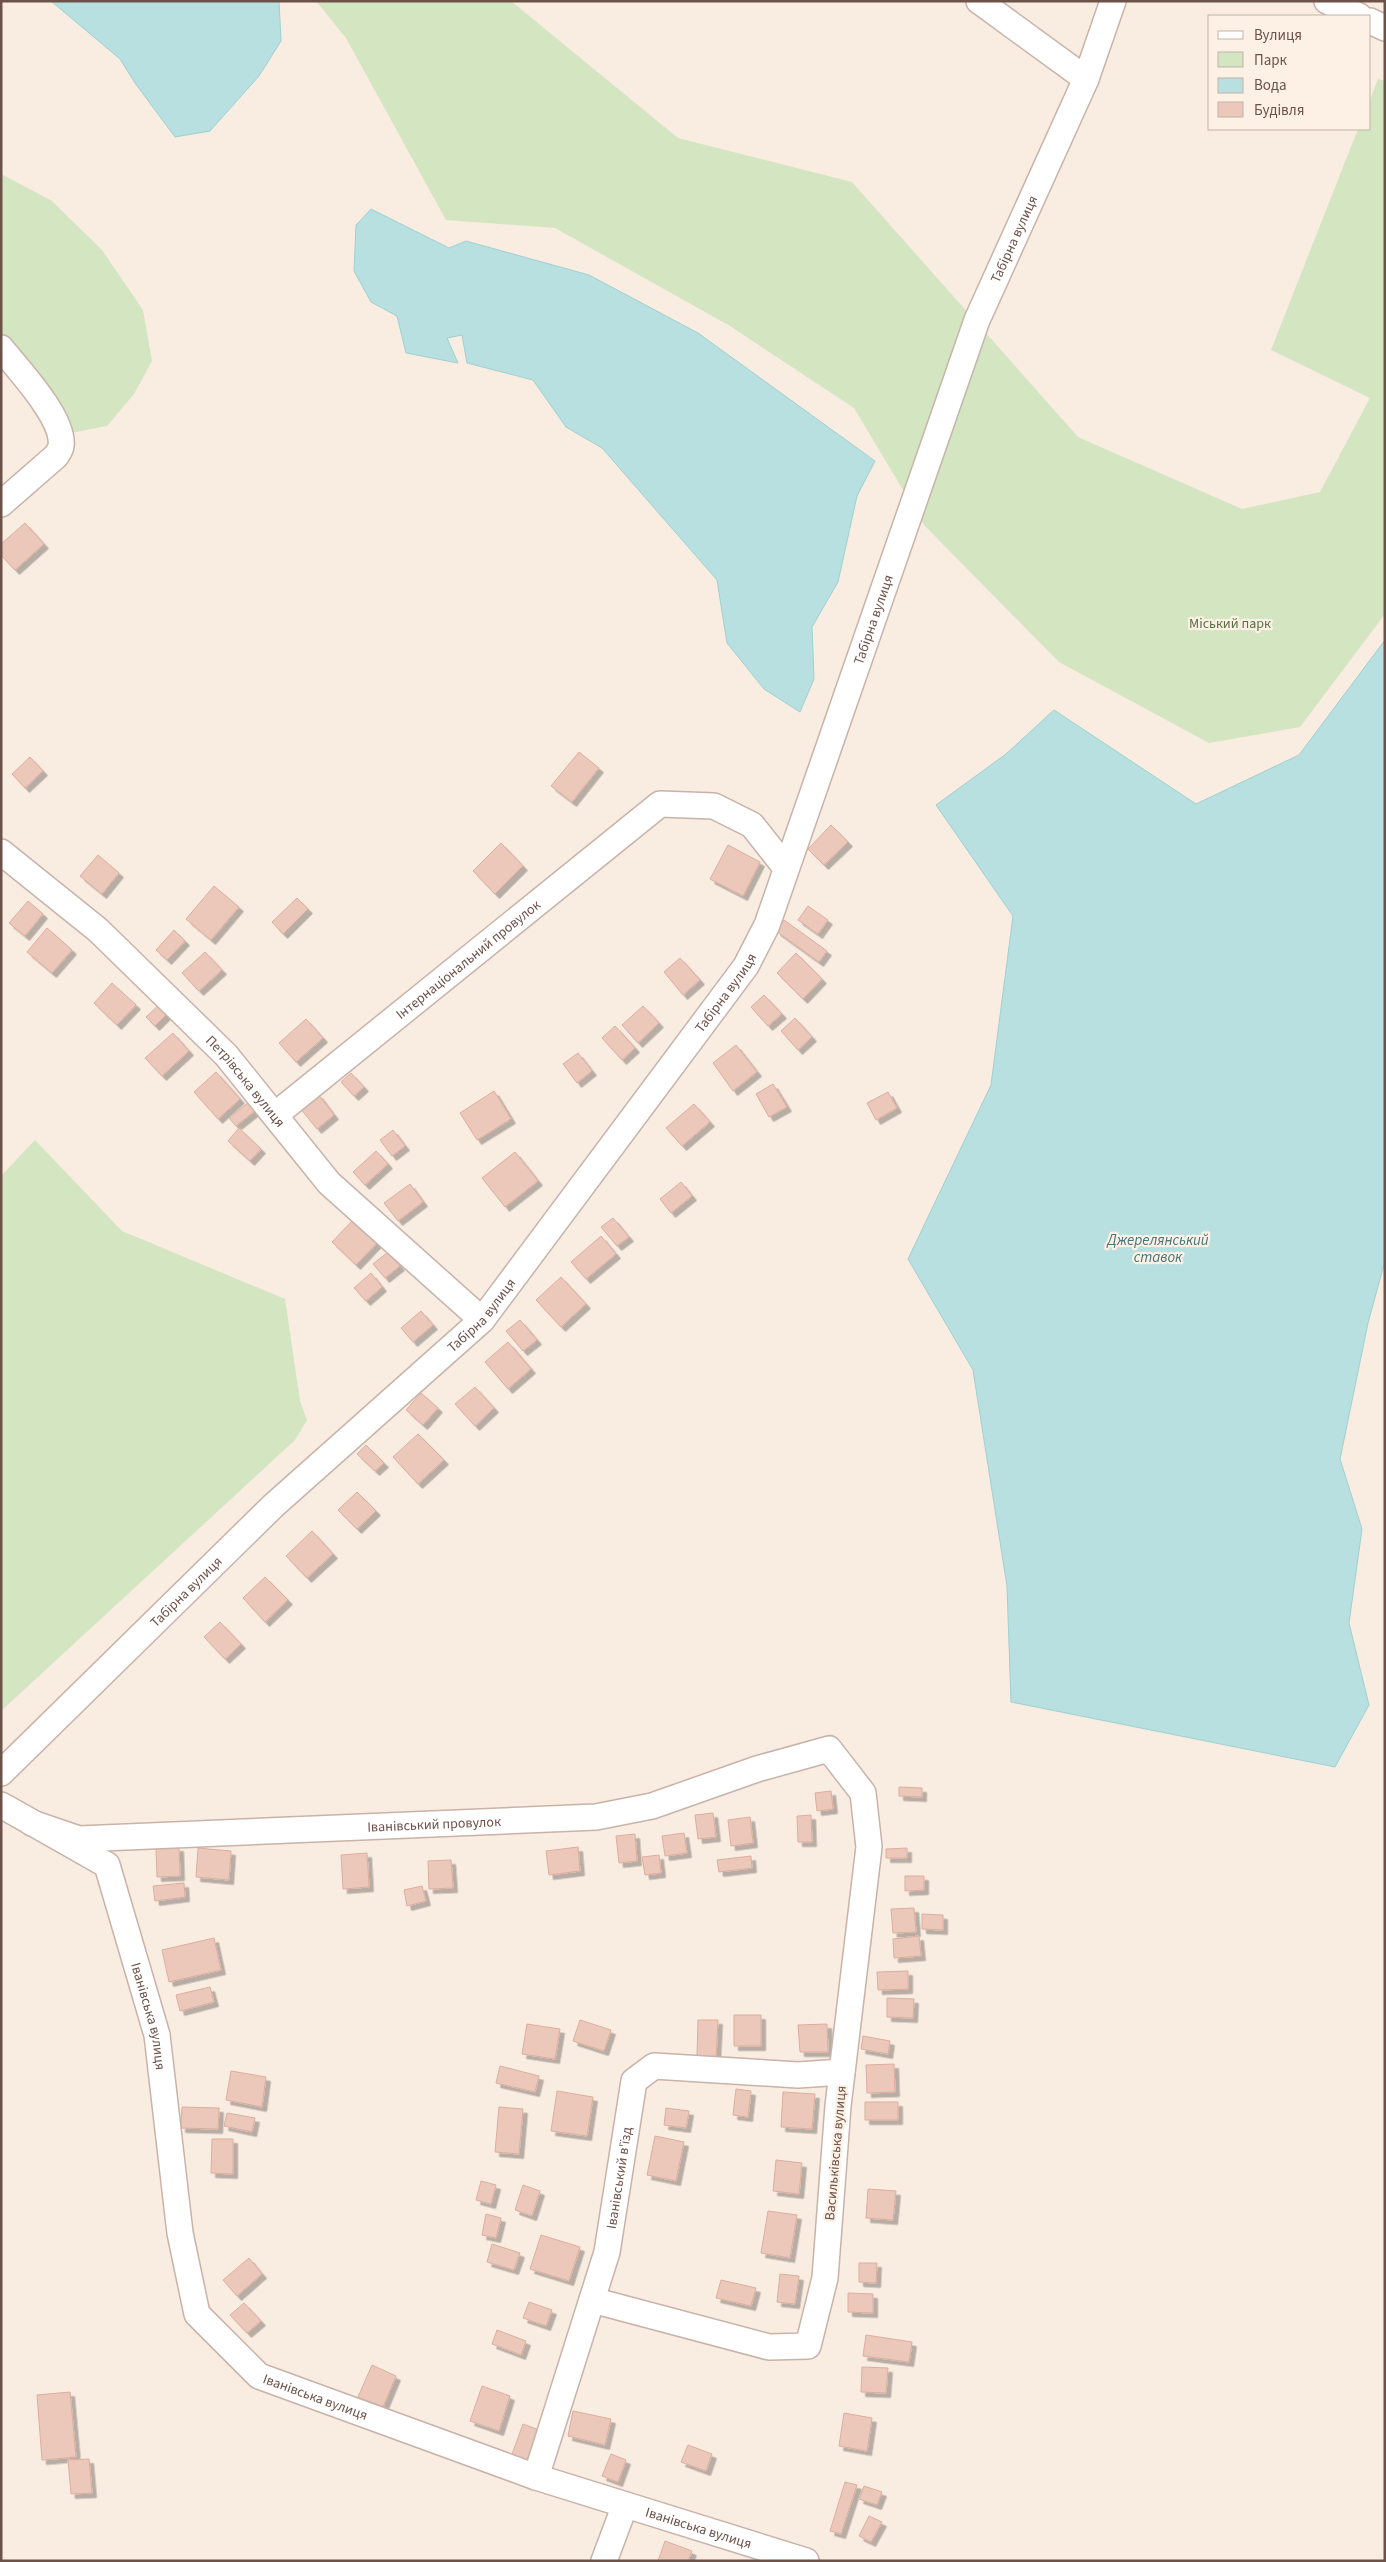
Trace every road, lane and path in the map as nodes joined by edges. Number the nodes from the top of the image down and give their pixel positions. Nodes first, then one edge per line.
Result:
1 (978, 1) edge
2 (1113, 1) edge
3 (1327, 1) edge
4 (1357, 15) edge
5 (1371, 21) edge
6 (1385, 28) edge
7 (1086, 79) junction
8 (1, 348) edge
9 (1, 504) edge
10 (1, 852) edge
11 (786, 868) junction
12 (275, 1115) junction
13 (482, 1320) junction
14 (829, 1749) joint
15 (1, 1772) edge
16 (1, 1805) edge
17 (32, 1824) junction
18 (842, 2072) junction
19 (592, 2300) junction
20 (536, 2477) junction
21 (625, 2504) junction
22 (604, 2561) edge
23 (806, 2561) edge

1 - 7 street
2 - 7 street, Табірна вулиця
3 - 4 street
5 - 6 street
7 - 11 street, Табірна вулиця
8 - 9 street
10 - 12 street, Петрівська вулиця
11 - 12 street, Інтернаціональний провулок
11 - 13 street, Табірна вулиця
12 - 13 street, Петрівська вулиця
13 - 15 street, Табірна вулиця
14 - 17 street, Іванівський провулок
14 - 18 street, Васильківська вулиця
16 - 17 street, Іванівська вулиця
17 - 20 street, Іванівська вулиця
18 - 19 street, Іванівський в'їзд
18 - 19 street, Васильківська вулиця
19 - 20 street, Іванівський в'їзд
20 - 21 street, Іванівська вулиця
21 - 22 street
21 - 23 street, Іванівська вулиця

